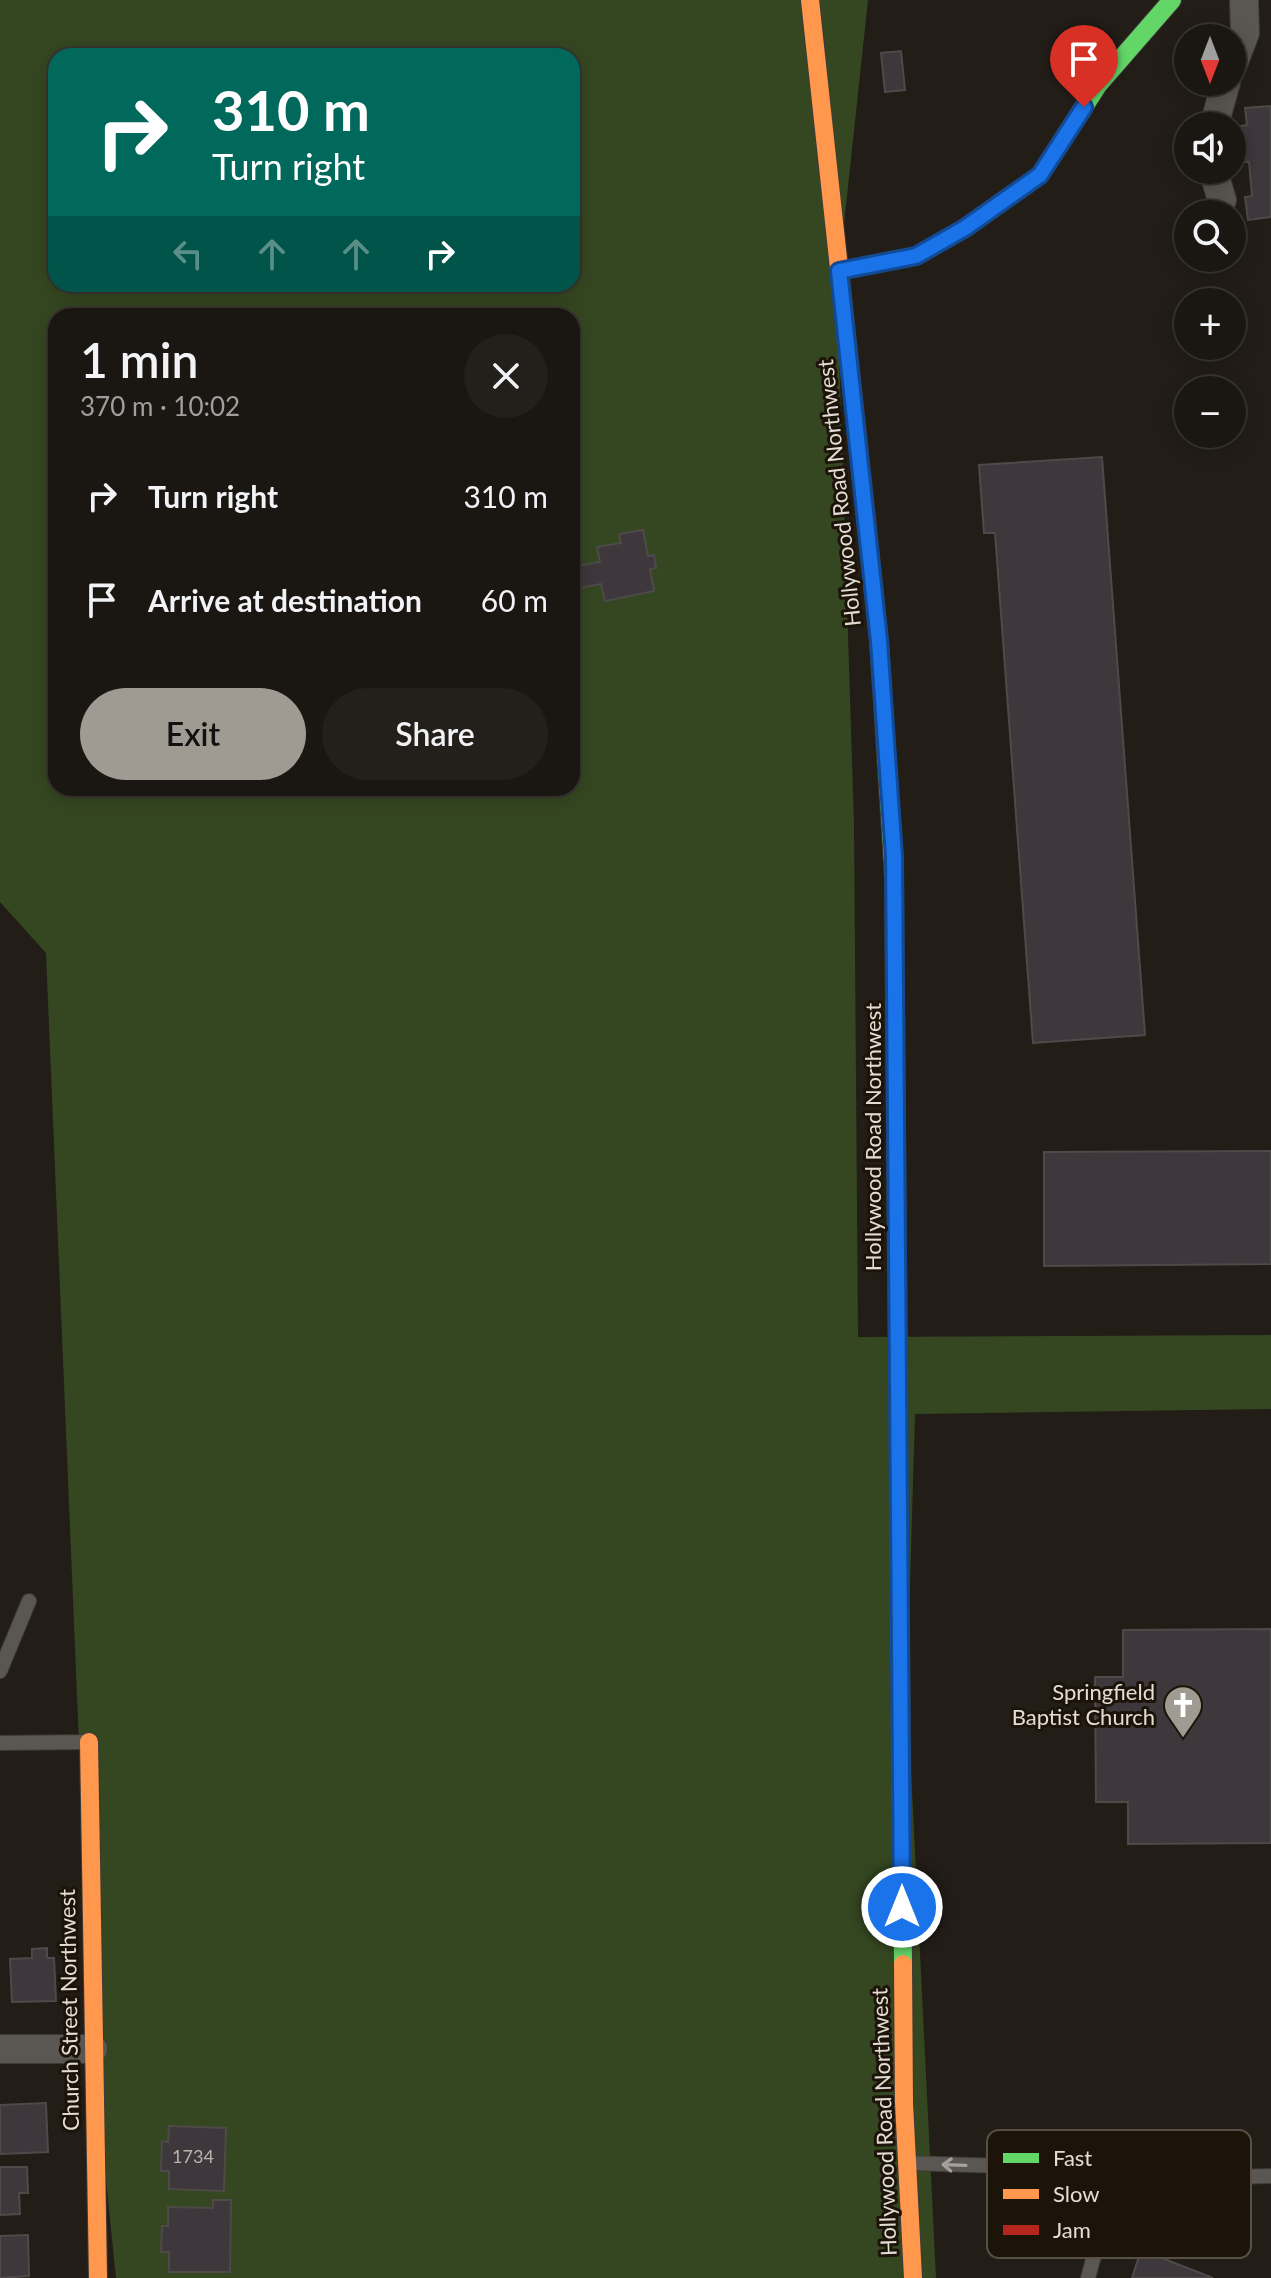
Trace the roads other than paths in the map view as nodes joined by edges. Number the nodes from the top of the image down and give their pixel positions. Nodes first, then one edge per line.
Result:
1 (810, 0) edge
2 (1172, 0) edge
3 (1244, 0) edge
4 (1245, 24) edge
5 (1217, 184) edge
6 (1222, 200) dead end
7 (839, 271) junction
8 (29, 1601) dead end
9 (0, 1671) edge
10 (89, 1742) joint
11 (0, 1743) edge
12 (0, 2049) edge
13 (93, 2049) junction
14 (907, 2163) junction
15 (987, 2166) edge
16 (1251, 2176) edge
17 (1271, 2176) edge
18 (1093, 2258) edge
19 (98, 2278) edge
20 (913, 2278) edge
21 (1088, 2278) edge

1 - 7 street, Hollywood Road Northwest
2 - 7 street
3 - 4 street
5 - 6 street
7 - 14 street, Hollywood Road Northwest
8 - 9 lane
10 - 11 lane
10 - 13 street, Church Street Northwest
12 - 13 street
13 - 19 street, Church Street Northwest
15 -> 14 lane
14 - 20 street, Hollywood Road Northwest
16 - 17 lane
18 - 21 lane

